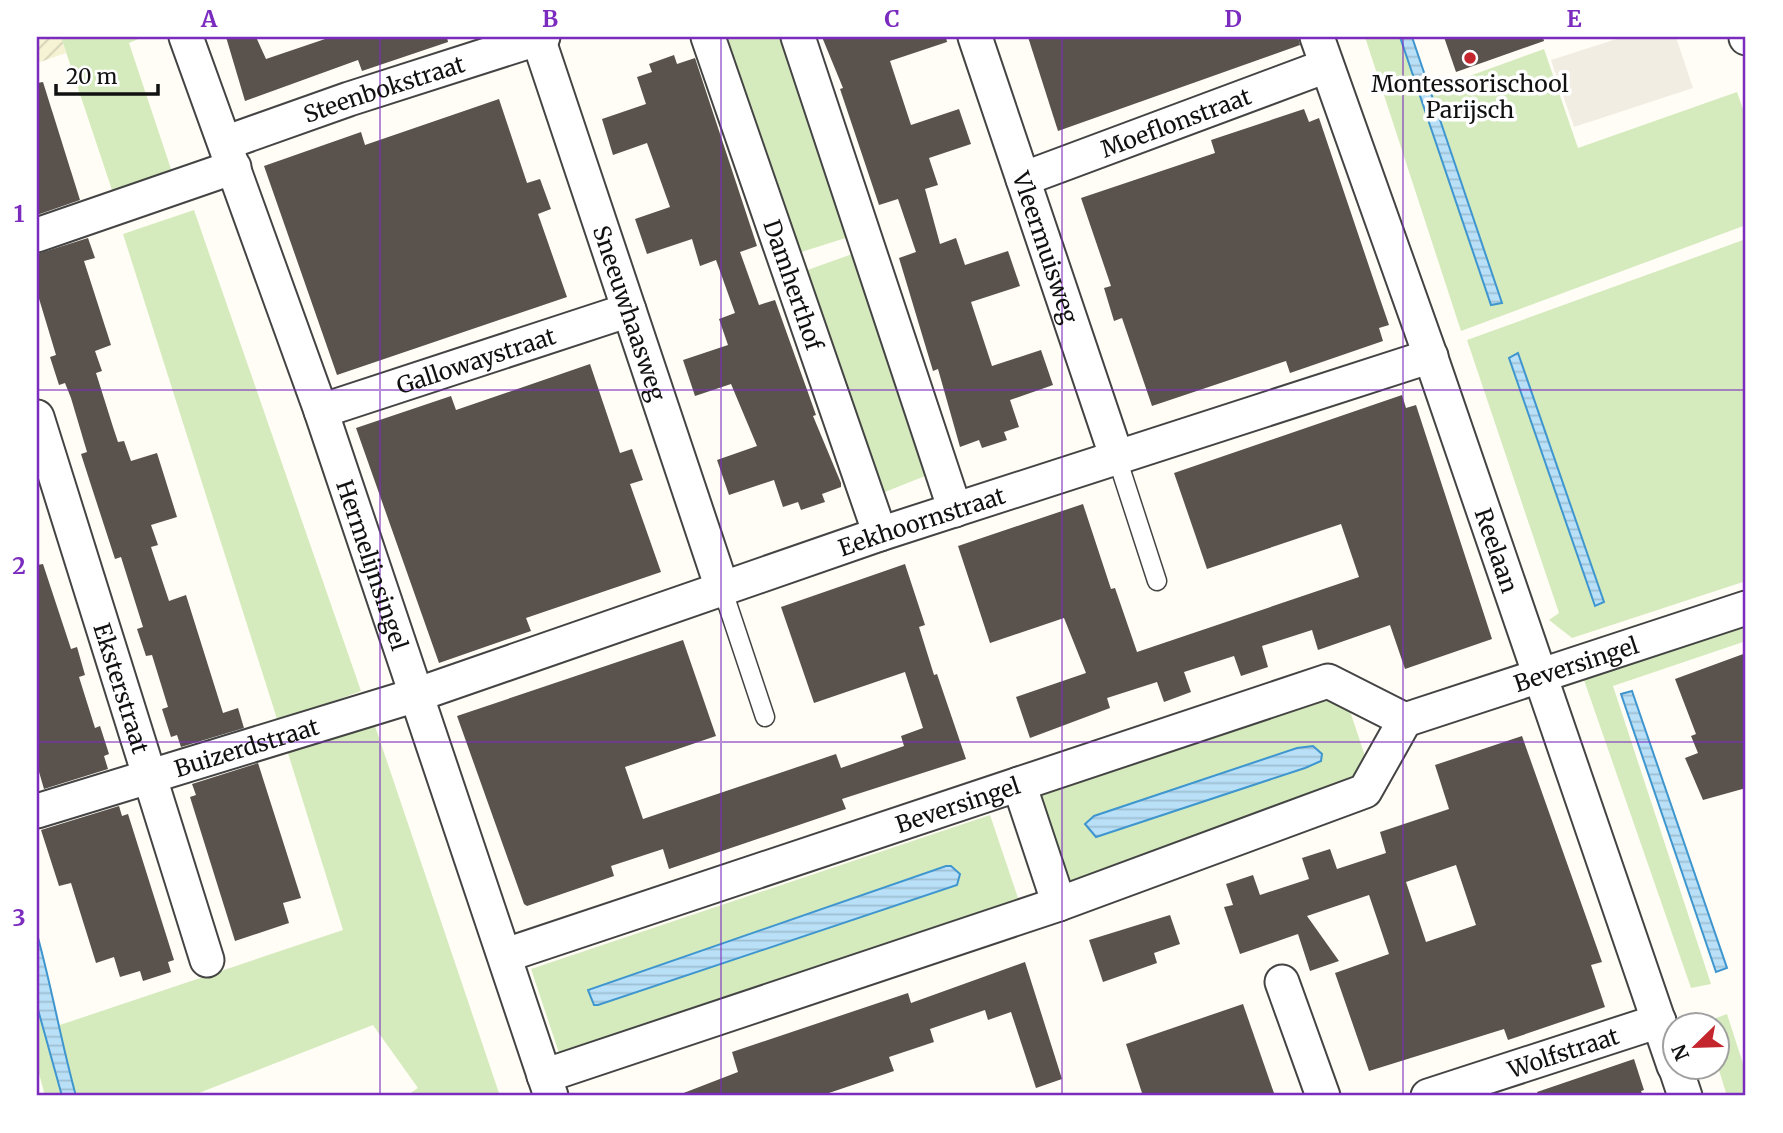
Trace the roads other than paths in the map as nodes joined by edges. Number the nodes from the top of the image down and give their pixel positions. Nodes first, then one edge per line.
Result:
1 (186, 37) edge
2 (708, 37) edge
3 (798, 37) edge
4 (975, 37) edge
5 (541, 38) edge
6 (1322, 51) edge
7 (229, 155) junction
8 (1023, 179) junction
9 (37, 234) edge
10 (629, 310) junction
11 (1431, 356) junction
12 (321, 411) junction
13 (37, 417) edge
14 (1117, 458) junction
15 (955, 510) junction
16 (880, 534) junction
17 (1157, 581) dead end
18 (722, 588) junction
19 (1746, 608) edge
20 (1539, 675) junction
21 (416, 695) junction
22 (765, 717) dead end
23 (1405, 720) junction
24 (149, 776) junction
25 (1018, 784) junction
26 (37, 811) edge
27 (1059, 904) junction
28 (506, 956) junction
29 (207, 960) dead end
30 (1282, 982) dead end
31 (1659, 1021) joint
32 (547, 1086) edge
33 (1323, 1096) edge
34 (1428, 1096) edge

1 - 7 street, Hermelijnsingel
2 - 16 street, Damherthof
3 - 15 street
4 - 8 street, Vleermuisweg
5 - 7 street, Steenbokstraat
5 - 10 street, Sneeuwhaasweg
6 - 8 street, Moeflonstraat
6 - 11 street, Reelaan
7 - 9 street, Steenbokstraat
7 - 12 street, Hermelijnsingel
8 - 14 street, Vleermuisweg
10 - 12 street, Gallowaystraat
10 - 18 street, Sneeuwhaasweg
11 - 14 street, Eekhoornstraat
11 - 20 street, Reelaan
12 - 21 street, Hermelijnsingel
13 - 24 street, Eksterstraat
14 - 15 street, Eekhoornstraat
14 - 17 lane
15 - 16 street, Eekhoornstraat
16 - 18 street, Eekhoornstraat
18 - 21 street, Eekhoornstraat
18 - 22 lane
19 - 20 street, Beversingel
20 - 23 street, Beversingel
20 - 31 street, Reelaan
21 - 24 street, Buizerdstraat
21 - 28 street, Hermelijnsingel
23 - 25 street, Beversingel
23 - 27 street
24 - 26 street, Buizerdstraat
24 - 29 street, Eksterstraat
25 - 27 street
25 - 28 street, Beversingel
27 - 32 street
28 - 32 street, Hermelijnsingel
30 - 33 street
31 - 34 street, Wolfstraat

